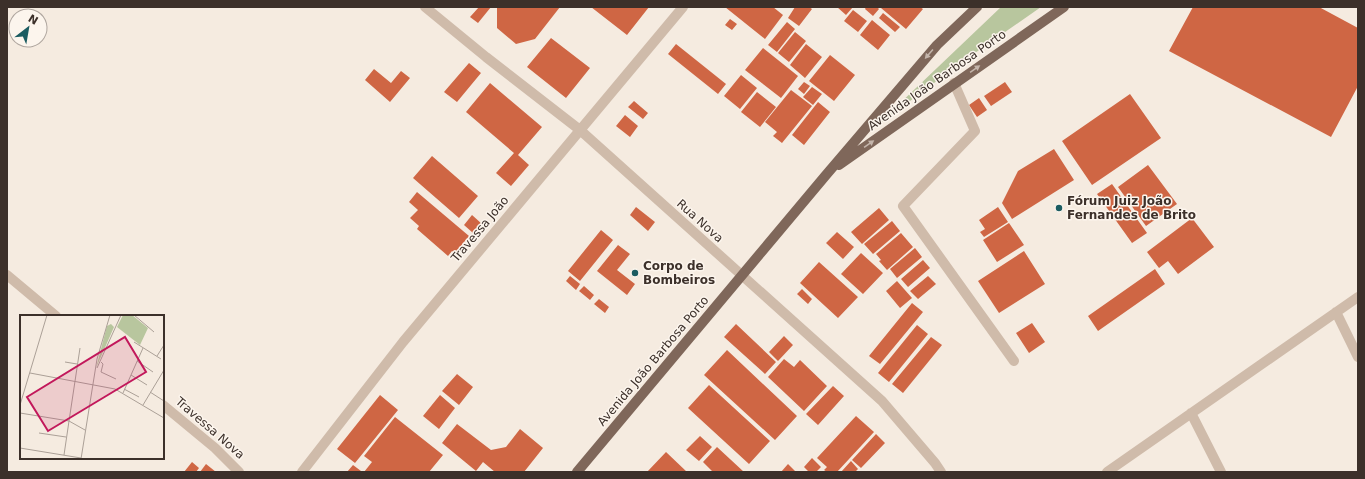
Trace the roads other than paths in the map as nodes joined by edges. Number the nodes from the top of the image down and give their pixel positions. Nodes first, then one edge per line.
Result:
1 (425, 7) edge
2 (683, 7) edge
3 (977, 7) edge
4 (1064, 7) edge
5 (954, 83) junction
6 (580, 130) junction
7 (826, 175) junction
8 (7, 275) edge
9 (742, 275) junction
10 (1358, 297) edge
11 (1336, 312) junction
12 (55, 315) edge
13 (1358, 357) edge
14 (1014, 361) dead end
15 (164, 406) edge
16 (1191, 413) junction
17 (239, 472) edge
18 (302, 472) edge
19 (577, 472) edge
20 (941, 472) edge
21 (1107, 472) edge
22 (1221, 472) edge

1 - 6 street, Rua Nova
2 - 6 street, Travessa João
3 -> 7 main road, Avenida João Barbosa Porto
5 -> 4 main road, Avenida João Barbosa Porto
7 -> 5 main road, Avenida João Barbosa Porto
5 - 14 street
6 - 9 street, Rua Nova
6 - 18 street, Travessa João
7 - 9 main road, Avenida João Barbosa Porto
8 - 12 street
9 - 19 main road, Avenida João Barbosa Porto
9 - 20 street, Rua Nova
10 - 11 street
11 - 13 street
11 - 16 street
15 - 17 street, Travessa Nova
16 - 21 street
16 - 22 street

